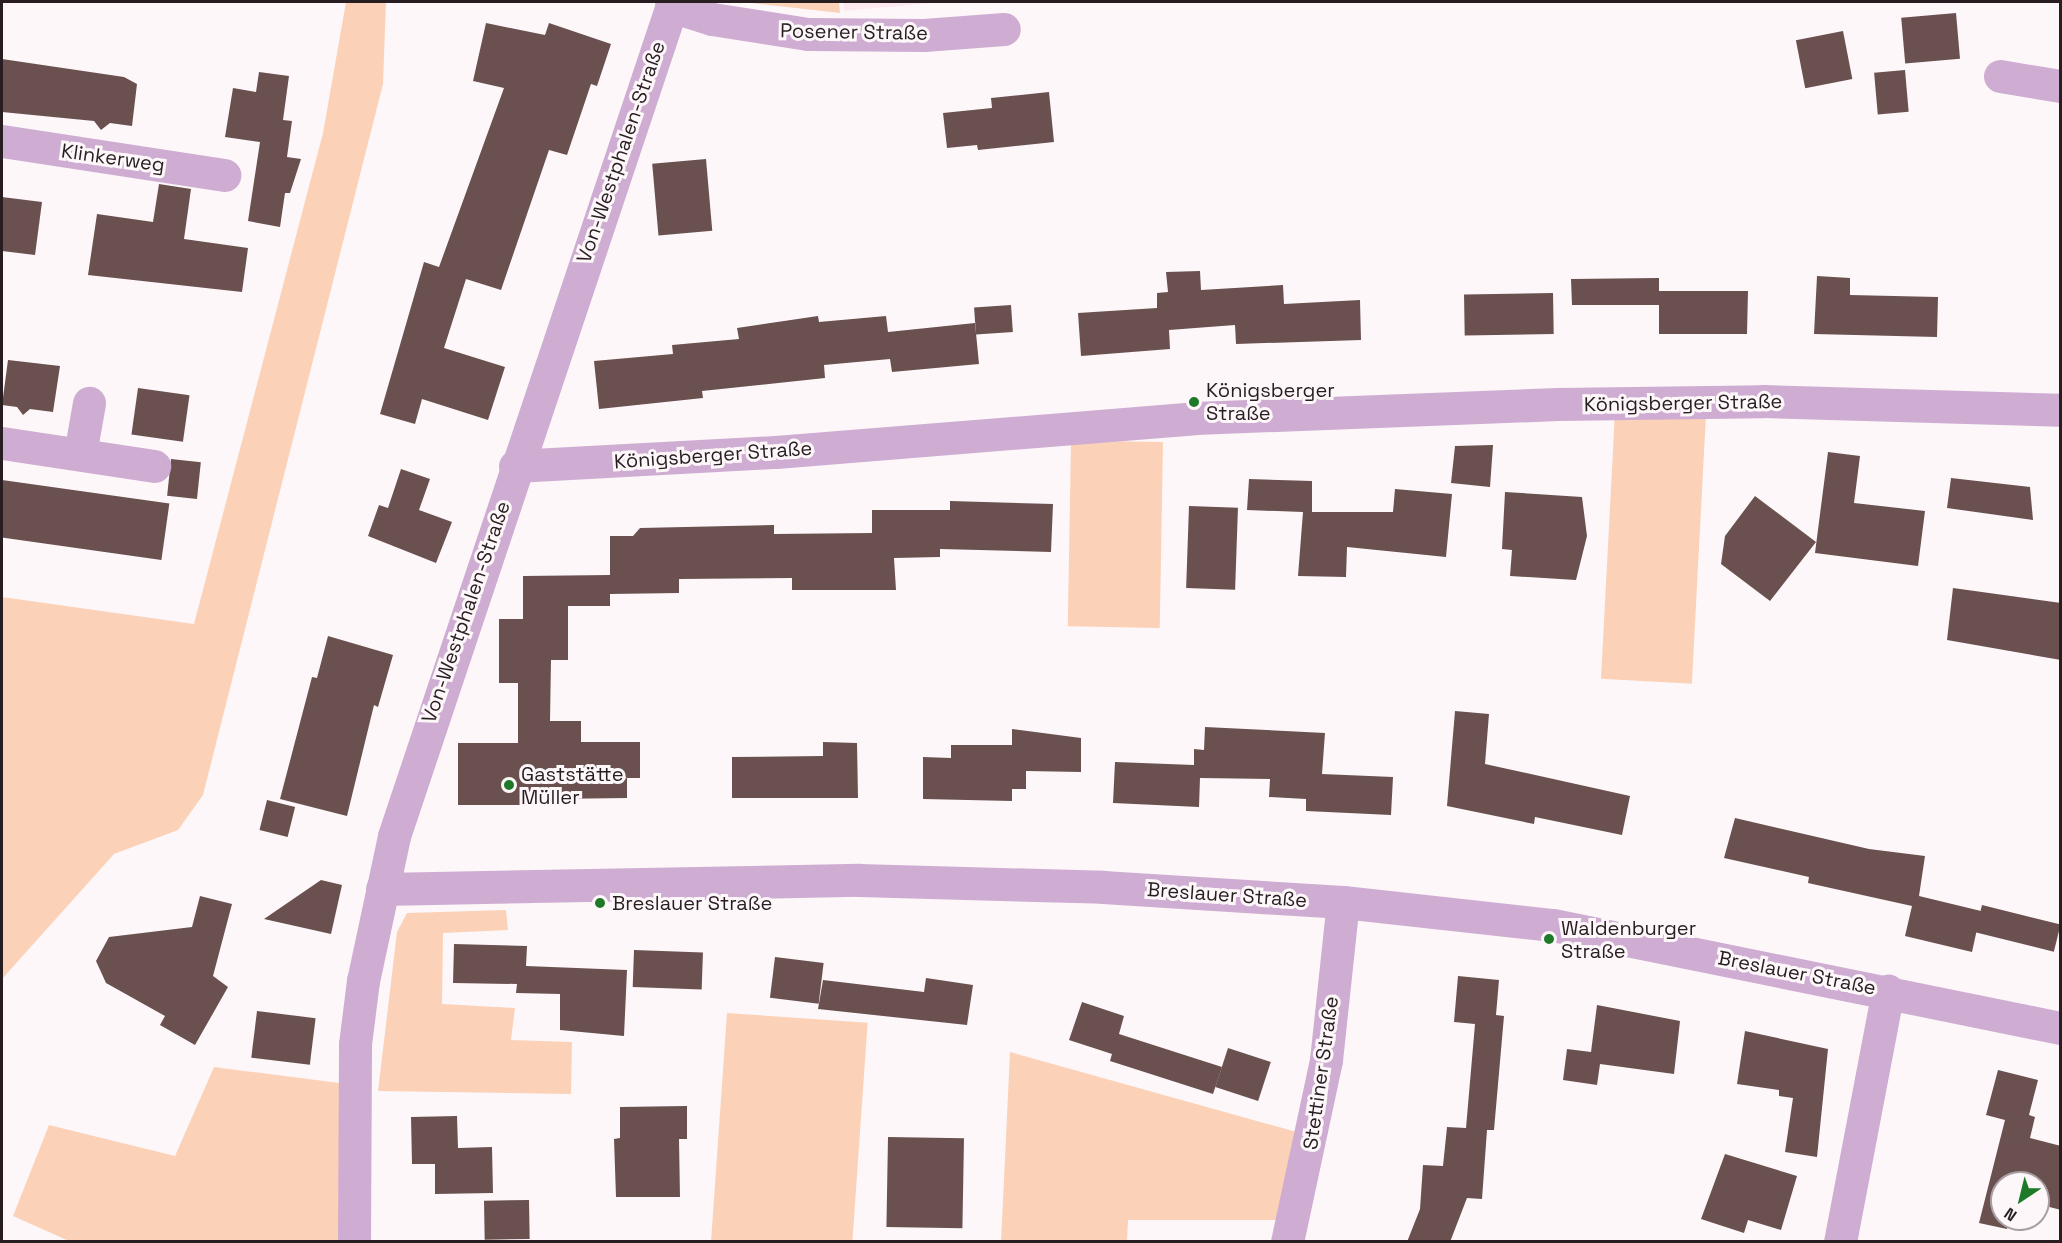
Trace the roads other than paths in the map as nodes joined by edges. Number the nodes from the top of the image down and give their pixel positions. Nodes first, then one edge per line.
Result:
1 (672, 4) edge
2 (1004, 29) dead end
3 (2000, 76) dead end
4 (2061, 86) edge
5 (2, 141) edge
6 (224, 175) dead end
7 (89, 403) dead end
8 (2061, 410) edge
9 (2, 442) edge
10 (80, 454) junction
11 (154, 466) dead end
12 (515, 466) junction
13 (382, 889) junction
14 (1343, 902) junction
15 (1888, 991) junction
16 (2061, 1028) edge
17 (354, 1242) edge
18 (1287, 1242) edge
19 (1840, 1242) edge

1 - 2 street, Posener Straße
1 - 12 street, Von-Westphalen-Straße
3 - 4 street
5 - 6 street, Klinkerweg
7 - 10 street
8 - 12 street, Königsberger Straße
9 - 10 street
10 - 11 street
12 - 13 street, Von-Westphalen-Straße
13 - 14 street, Breslauer Straße
13 - 17 street, Von-Westphalen-Straße
14 - 15 street, Breslauer Straße
14 - 18 street, Stettiner Straße
15 - 16 street, Breslauer Straße
15 - 19 street

